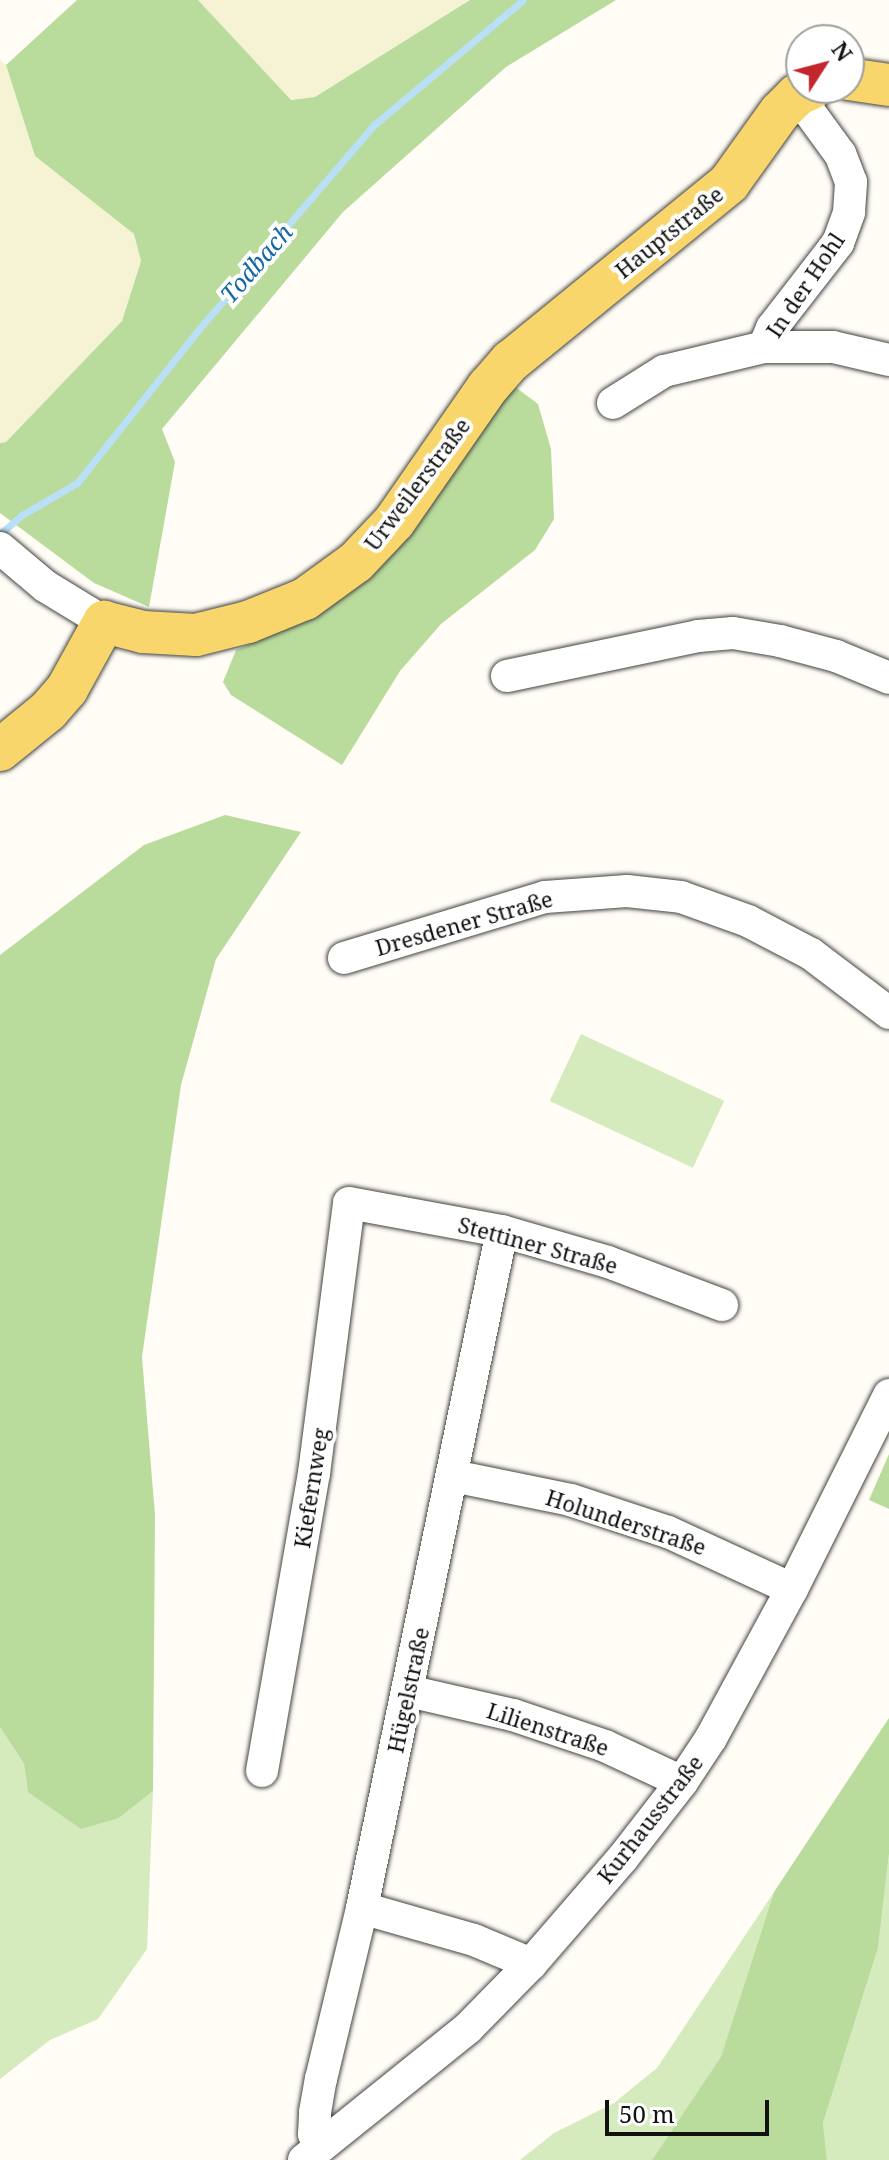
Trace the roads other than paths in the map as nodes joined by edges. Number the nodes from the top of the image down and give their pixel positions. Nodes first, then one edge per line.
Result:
1 (865, 81) edge
2 (889, 85) edge
3 (790, 104) edge
4 (811, 104) edge
5 (764, 347) junction
6 (889, 360) edge
7 (511, 361) joint
8 (613, 403) dead end
9 (3, 551) edge
10 (104, 622) junction
11 (507, 676) dead end
12 (889, 678) edge
13 (0, 748) edge
14 (344, 958) dead end
15 (889, 1013) edge
16 (349, 1203) joint
17 (502, 1231) junction
18 (722, 1305) dead end
19 (889, 1395) edge
20 (453, 1476) junction
21 (792, 1589) junction
22 (408, 1691) junction
23 (262, 1771) dead end
24 (682, 1782) junction
25 (362, 1908) junction
26 (531, 1964) junction
27 (311, 2154) edge

1 - 2 main road
3 - 7 main road, Hauptstraße
4 - 5 street, In der Hohl
5 - 6 street
5 - 8 street
7 - 10 main road, Urweilerstraße
9 - 10 street
10 - 13 main road
11 - 12 street
14 - 15 street, Dresdener Straße
16 - 17 street, Stettiner Straße
16 - 23 street, Kiefernweg
17 - 18 street, Stettiner Straße
17 - 20 street, Hügelstraße
19 - 21 street, Kurhausstraße
20 - 21 street, Holunderstraße
20 - 22 street, Hügelstraße
21 - 24 street, Kurhausstraße
22 - 24 street, Lilienstraße
22 - 25 street, Hügelstraße
24 - 26 street, Kurhausstraße
25 - 26 street
25 - 27 street, Hügelstraße
26 - 27 street, Kurhausstraße

